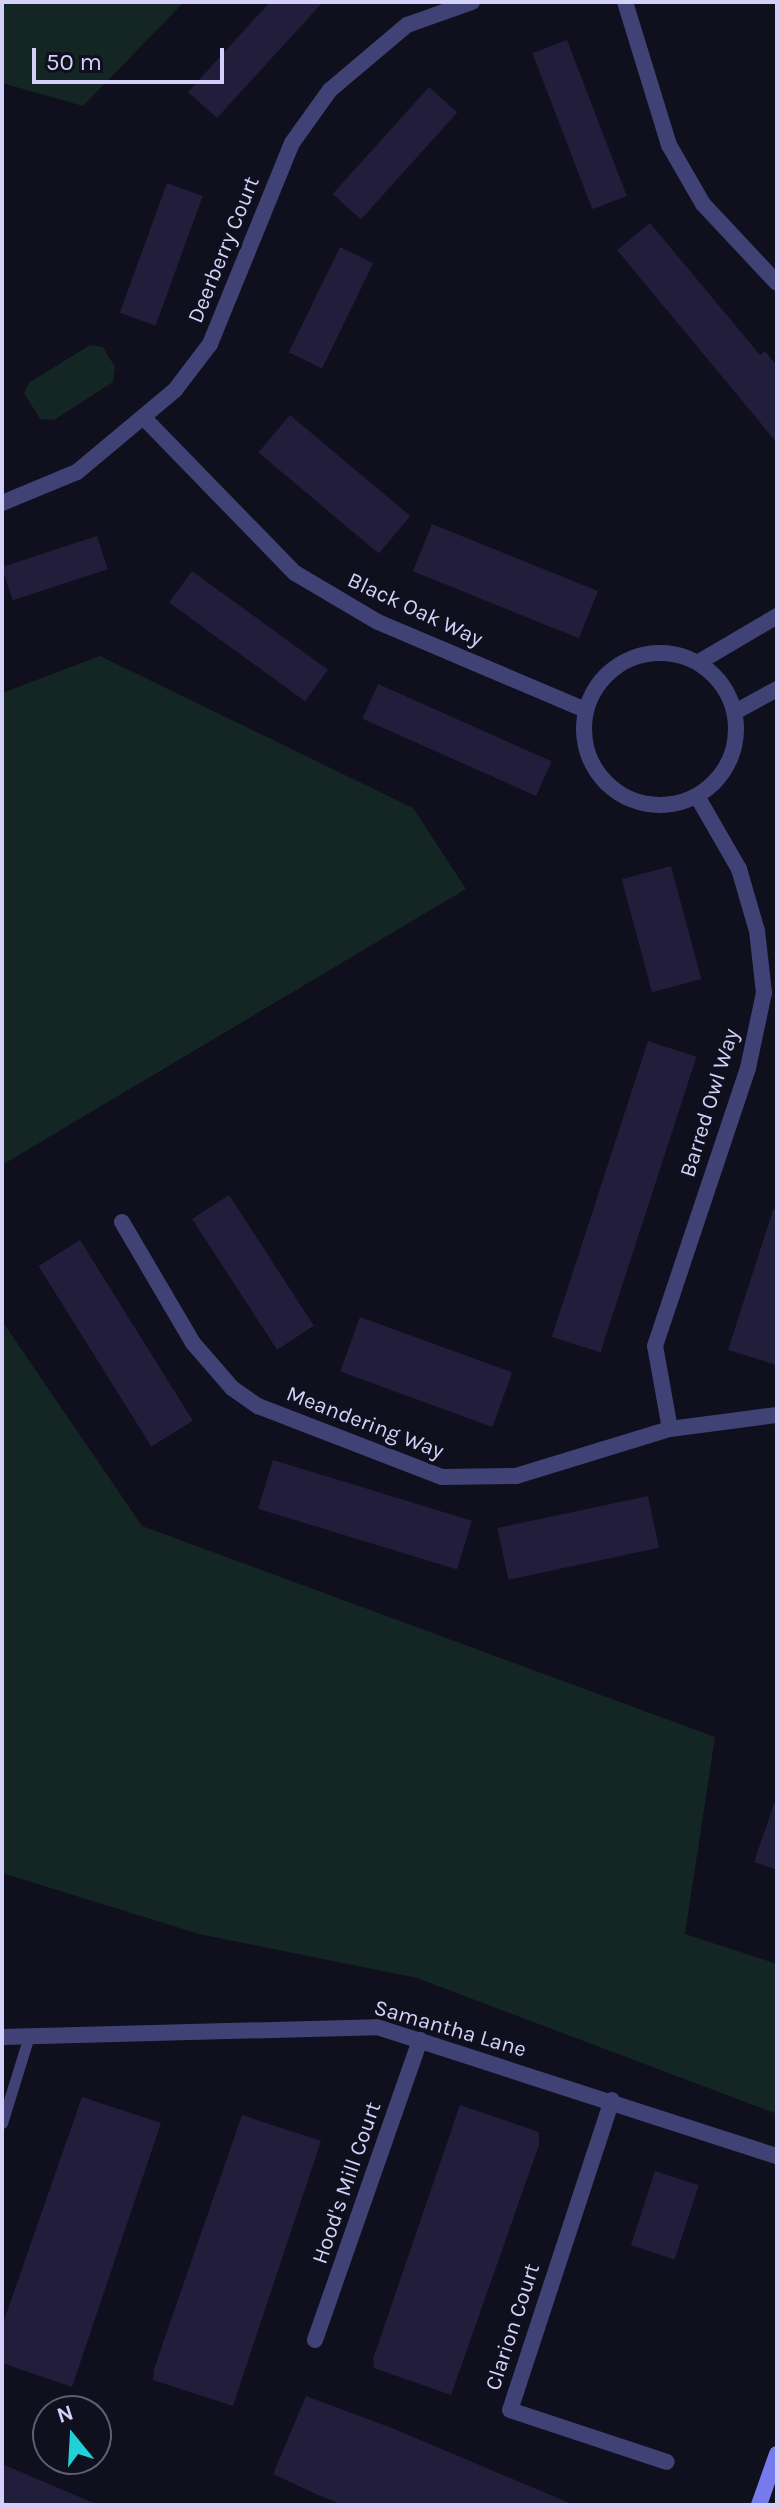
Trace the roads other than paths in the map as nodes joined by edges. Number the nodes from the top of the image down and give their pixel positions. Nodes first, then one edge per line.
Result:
1 (472, 2) edge
2 (625, 2) edge
3 (440, 6) edge
4 (777, 283) edge
5 (145, 419) junction
6 (2, 503) edge
7 (777, 616) edge
8 (699, 662) junction
9 (777, 689) edge
10 (585, 710) junction
11 (735, 712) junction
12 (697, 796) junction
13 (122, 1222) dead end
14 (777, 1415) edge
15 (670, 1429) junction
16 (2, 2037) edge
17 (420, 2040) junction
18 (27, 2042) junction
19 (612, 2100) junction
20 (2, 2123) edge
21 (777, 2156) edge
22 (315, 2340) dead end
23 (777, 2454) edge
24 (667, 2462) dead end
25 (759, 2505) edge

1 - 3 street, Deerberry Court
2 - 4 street
3 - 5 street, Deerberry Court
5 - 6 street, Deerberry Court
5 - 10 street, Black Oak Way
7 - 8 street
8 - 10 street
8 - 11 street
9 - 11 street
10 - 12 street
11 - 12 street
12 - 15 street, Barred Owl Way
13 - 15 street, Meandering Way
14 - 15 street, Meandering Way
16 - 18 street, Samantha Lane
17 - 18 street, Samantha Lane
17 - 19 street, Samantha Lane
17 - 22 street, Hood's Mill Court
18 - 20 lane
19 - 21 street, Samantha Lane
19 - 24 street, Clarion Court
23 - 25 street

